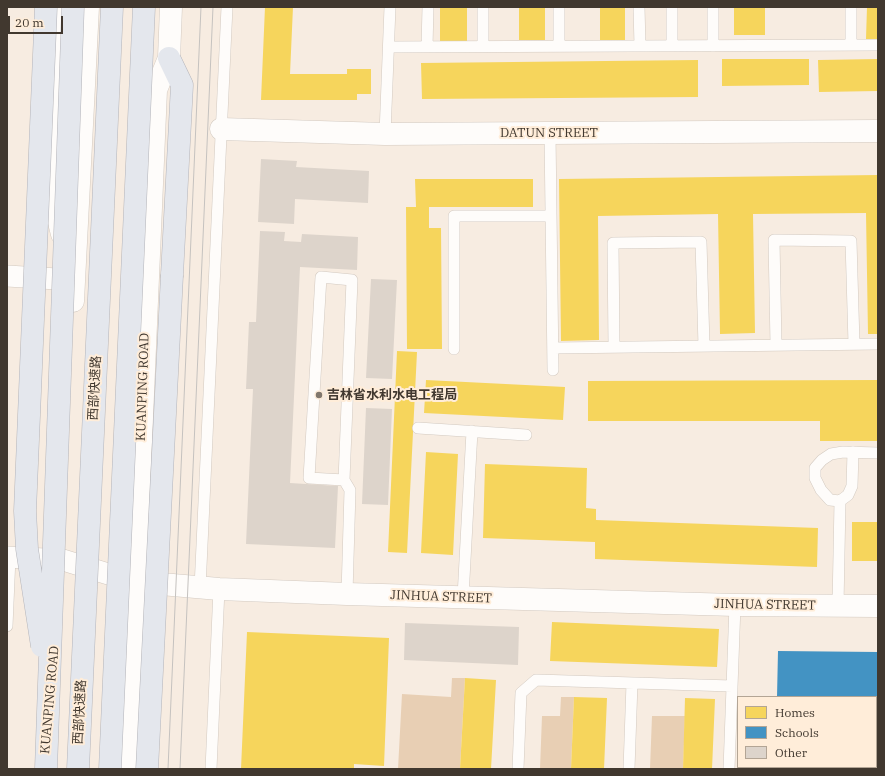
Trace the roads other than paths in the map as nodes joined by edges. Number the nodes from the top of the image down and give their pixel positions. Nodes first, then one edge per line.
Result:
1 (46, 7) edge
2 (58, 7) edge
3 (73, 7) edge
4 (88, 7) edge
5 (112, 7) edge
6 (144, 7) edge
7 (171, 7) edge
8 (227, 7) edge
9 (390, 7) edge
10 (428, 7) edge
11 (483, 7) edge
12 (559, 7) edge
13 (639, 7) edge
14 (672, 7) edge
15 (713, 7) edge
16 (851, 7) edge
17 (851, 45) junction
18 (878, 45) edge
19 (483, 46) junction
20 (559, 46) junction
21 (640, 46) junction
22 (672, 46) junction
23 (713, 46) junction
24 (389, 47) junction
25 (427, 47) junction
26 (169, 58) junction
27 (221, 129) junction
28 (878, 131) edge
29 (550, 133) junction
30 (385, 134) junction
31 (551, 216) junction
32 (7, 276) edge
33 (74, 280) junction
34 (854, 344) junction
35 (878, 344) edge
36 (704, 346) junction
37 (776, 346) junction
38 (614, 347) junction
39 (552, 348) junction
40 (454, 349) dead end
41 (553, 370) dead end
42 (418, 428) dead end
43 (472, 431) junction
44 (526, 435) dead end
45 (853, 452) junction
46 (878, 453) edge
47 (344, 480) junction
48 (840, 501) junction
49 (9, 557) edge
50 (63, 560) junction
51 (134, 582) junction
52 (210, 588) junction
53 (347, 594) junction
54 (463, 597) junction
55 (735, 605) junction
56 (838, 606) junction
57 (878, 606) edge
58 (7, 626) edge
59 (632, 683) junction
60 (732, 686) junction
61 (50, 697) junction
62 (45, 769) edge
63 (78, 769) edge
64 (110, 769) edge
65 (127, 769) edge
66 (147, 769) edge
67 (211, 769) edge
68 (518, 769) edge
69 (629, 769) edge
70 (729, 769) edge

1 - 61 highway, bridge
2 - 33 street
3 - 61 highway, bridge
4 - 33 street, KUANPING ROAD
5 - 63 highway, 西部快速路, bridge
6 - 64 highway, bridge
7 - 26 street, KUANPING ROAD
8 - 27 lane
9 - 24 lane
10 - 25 lane
11 - 19 lane
12 - 20 lane
13 - 21 lane
14 - 22 lane
15 - 23 lane
16 - 17 lane
17 - 18 lane
17 - 23 lane
19 - 20 lane
19 - 25 lane
20 - 21 lane
21 - 22 lane
22 - 23 lane
24 - 25 lane
24 - 30 lane
26 - 51 street, KUANPING ROAD
26 - 66 highway, bridge
27 - 30 street, DATUN STREET
27 - 52 lane
28 - 29 street, DATUN STREET
29 - 30 street, DATUN STREET
29 - 31 lane
31 - 39 lane
31 - 40 lane
32 - 33 street
33 - 50 street, KUANPING ROAD
34 - 35 lane
34 - 37 lane
34 - 37 lane
36 - 37 lane
36 - 38 lane
36 - 38 lane
38 - 39 lane
39 - 41 lane
42 - 43 lane
43 - 44 lane
43 - 54 lane
45 - 46 lane
45 - 48 lane
45 - 48 lane
47 - 47 lane
47 - 53 lane
48 - 56 lane
49 - 50 street, JINHUA STREET
49 - 58 lane
50 - 51 street, JINHUA STREET
50 - 62 street, KUANPING ROAD
51 - 52 street, JINHUA STREET
51 - 65 street, KUANPING ROAD
52 - 53 street, JINHUA STREET
52 - 67 lane
53 - 54 street, JINHUA STREET
54 - 55 street, JINHUA STREET
55 - 56 street, JINHUA STREET
55 - 60 lane
56 - 57 street, JINHUA STREET
59 - 60 lane
59 - 68 lane
59 - 69 lane
60 - 70 lane
61 - 62 highway, bridge

